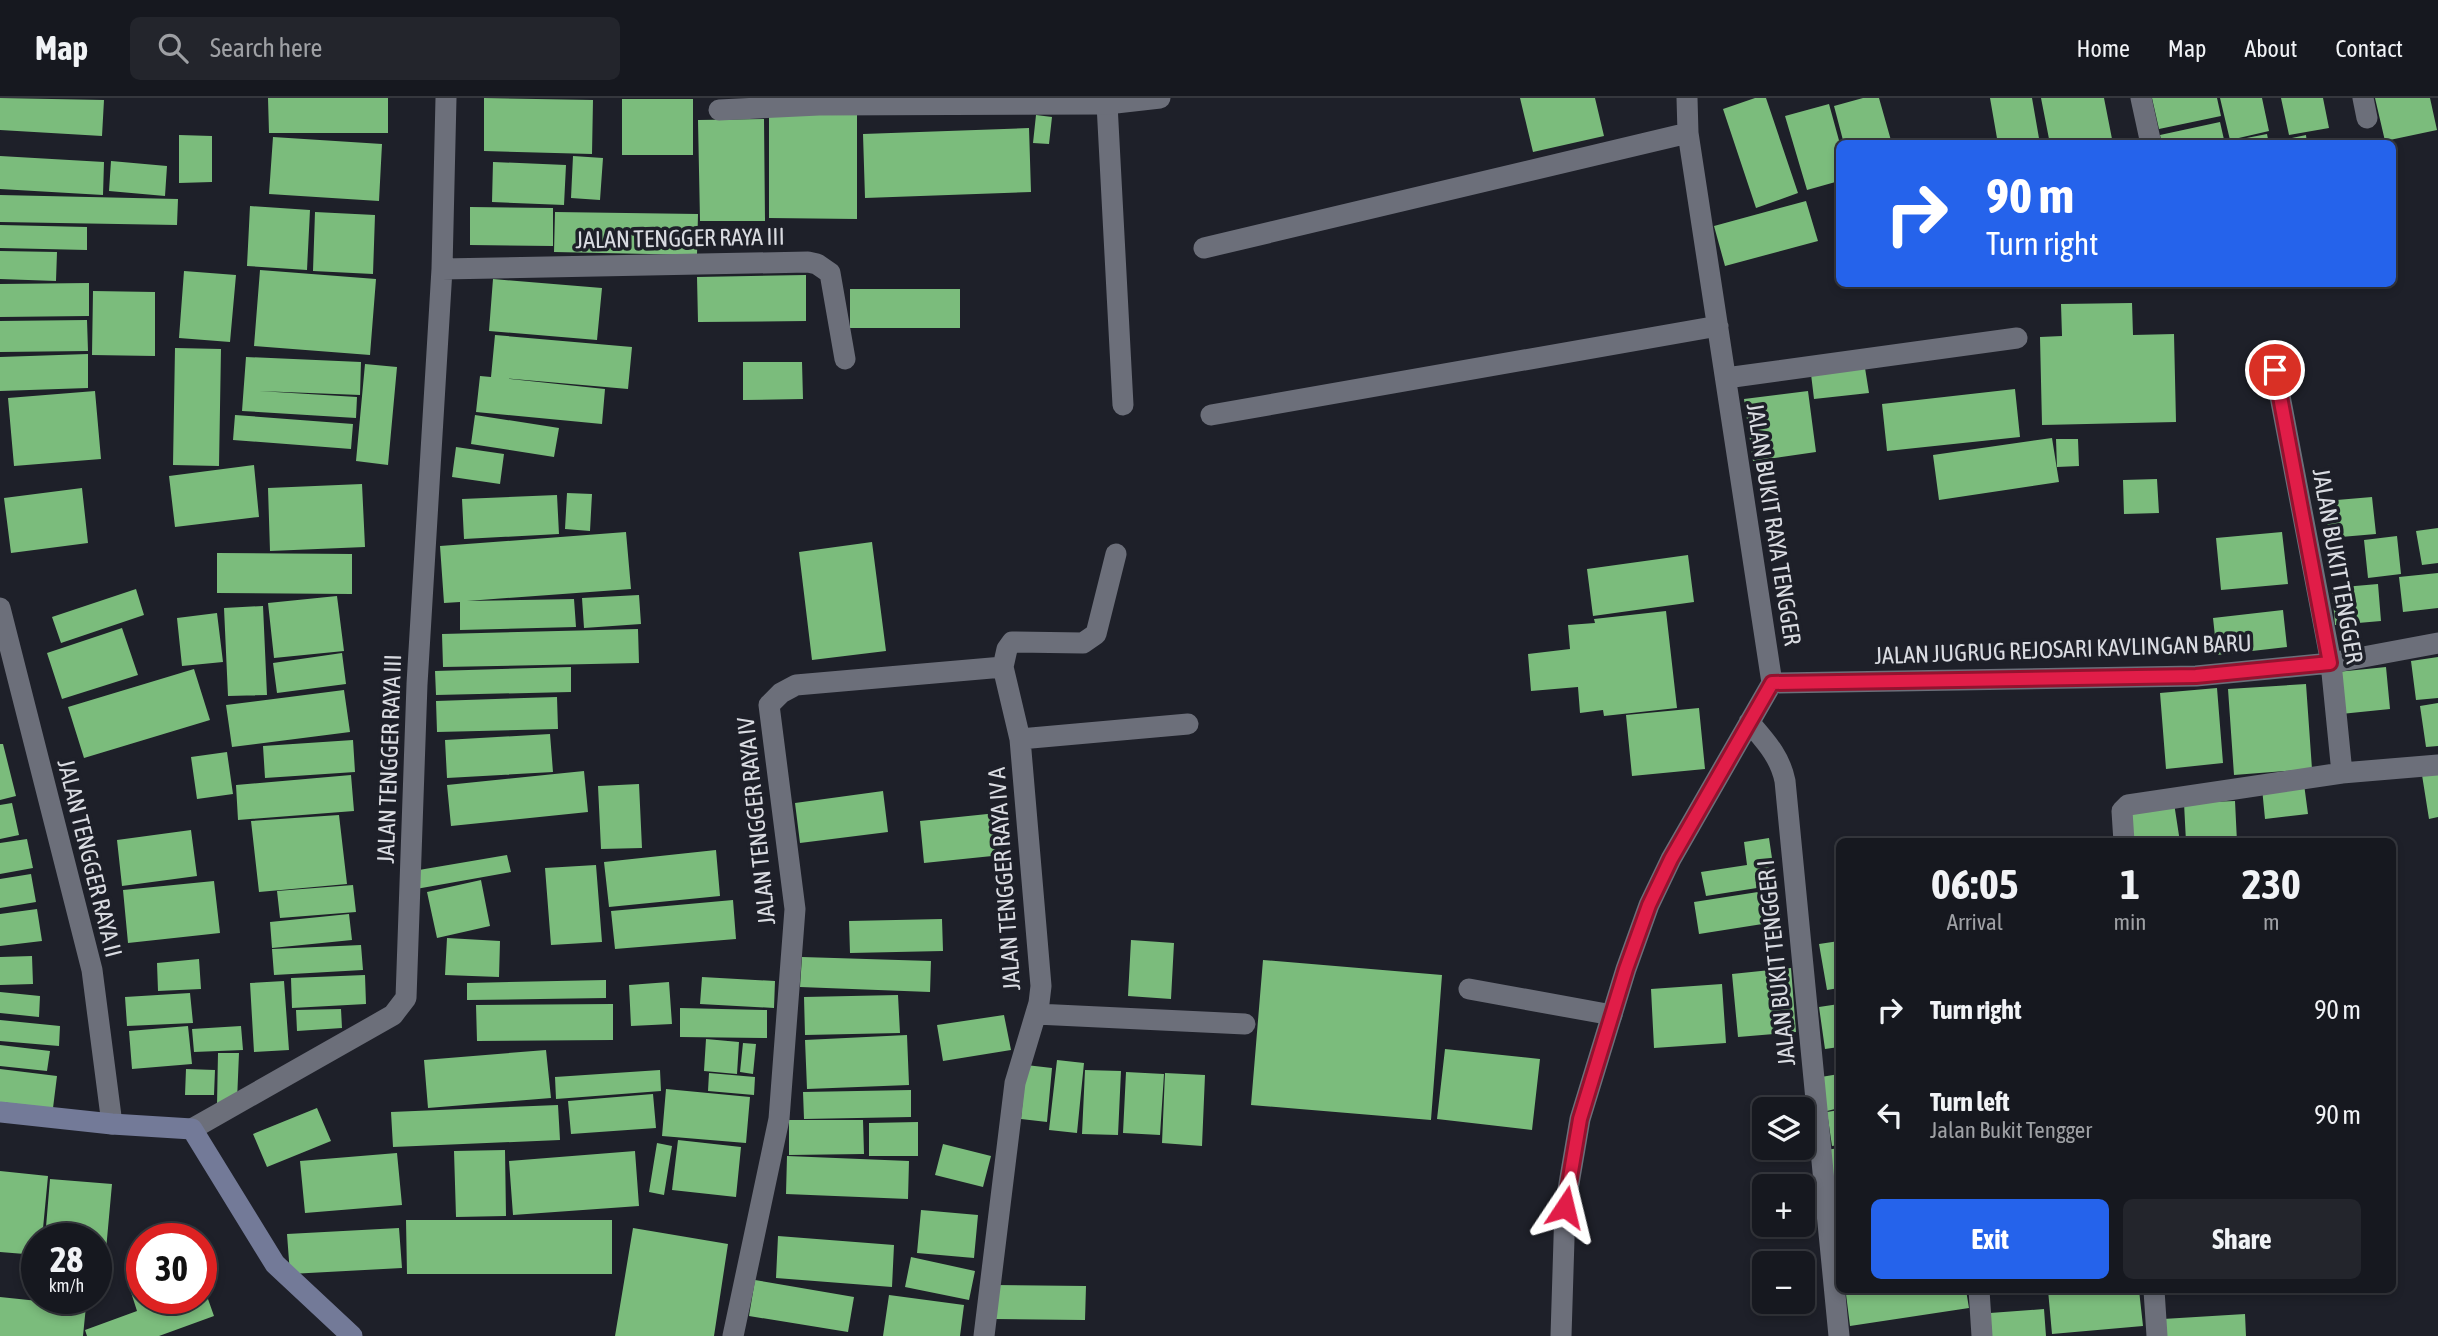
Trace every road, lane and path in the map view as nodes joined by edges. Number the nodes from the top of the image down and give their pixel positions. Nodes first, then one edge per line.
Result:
1 (446, 98) edge
2 (1160, 98) edge
3 (1687, 98) edge
4 (2141, 98) edge
5 (819, 101) edge
6 (1107, 104) junction
7 (719, 110) dead end
8 (1688, 133) junction
9 (2150, 140) edge
10 (1204, 248) dead end
11 (442, 269) junction
12 (1718, 326) junction
13 (2017, 338) dead end
14 (845, 359) dead end
15 (2275, 370) dead end
16 (1726, 378) junction
17 (1123, 405) dead end
18 (1211, 415) dead end
19 (1116, 554) dead end
20 (0, 608) edge
21 (2438, 643) edge
22 (2330, 663) junction
23 (1003, 667) junction
24 (1772, 683) junction
25 (1749, 722) junction
26 (1188, 724) dead end
27 (1020, 739) junction
28 (2438, 765) edge
29 (2342, 773) junction
30 (2124, 838) edge
31 (1469, 989) dead end
32 (1036, 1014) junction
33 (1612, 1015) junction
34 (1245, 1024) dead end
35 (0, 1112) edge
36 (112, 1124) junction
37 (192, 1129) junction
38 (1979, 1293) edge
39 (2154, 1293) edge
40 (332, 1327) edge
41 (352, 1336) edge
42 (733, 1336) edge
43 (984, 1336) edge
44 (1561, 1336) edge
45 (1839, 1336) edge
46 (1982, 1336) edge
47 (2157, 1336) edge

1 - 11 street, JALAN TENGGER RAYA III
2 - 6 street
3 - 8 street, JALAN BUKIT RAYA TENGGER
4 - 9 street
5 - 6 street
5 - 7 street
6 - 17 street
8 - 10 street
8 - 12 street, JALAN BUKIT RAYA TENGGER
11 - 14 street, JALAN TENGGER RAYA III
11 - 37 street, JALAN TENGGER RAYA III
12 - 16 street, JALAN BUKIT RAYA TENGGER
12 - 18 street
13 - 16 street
15 - 22 street, JALAN BUKIT TENGGER
16 - 24 street, JALAN BUKIT RAYA TENGGER
19 - 23 street
20 - 36 street, JALAN TENGGER RAYA II
21 - 22 street, JALAN JUGRUG REJOSARI KAVLINGAN BARU
22 - 24 street, JALAN JUGRUG REJOSARI KAVLINGAN BARU
22 - 29 street, JALAN BUKIT TENGGER
23 - 27 street, JALAN TENGGER RAYA IV A
23 - 42 street, JALAN TENGGER RAYA IV
24 - 25 street, JALAN BUKIT RAYA TENGGER
25 - 33 street, JALAN BUKIT RAYA TENGGER
25 - 45 street, JALAN BUKIT TENGGER I
26 - 27 street
27 - 32 street, JALAN TENGGER RAYA IV A
28 - 29 street
29 - 30 street
31 - 33 street
32 - 34 street
32 - 43 street, JALAN TENGGER RAYA IV A
33 - 44 street, JALAN BUKIT RAYA TENGGER
35 - 36 main road
36 - 37 main road
37 - 40 main road
38 - 46 street
39 - 47 street
40 - 41 main road

